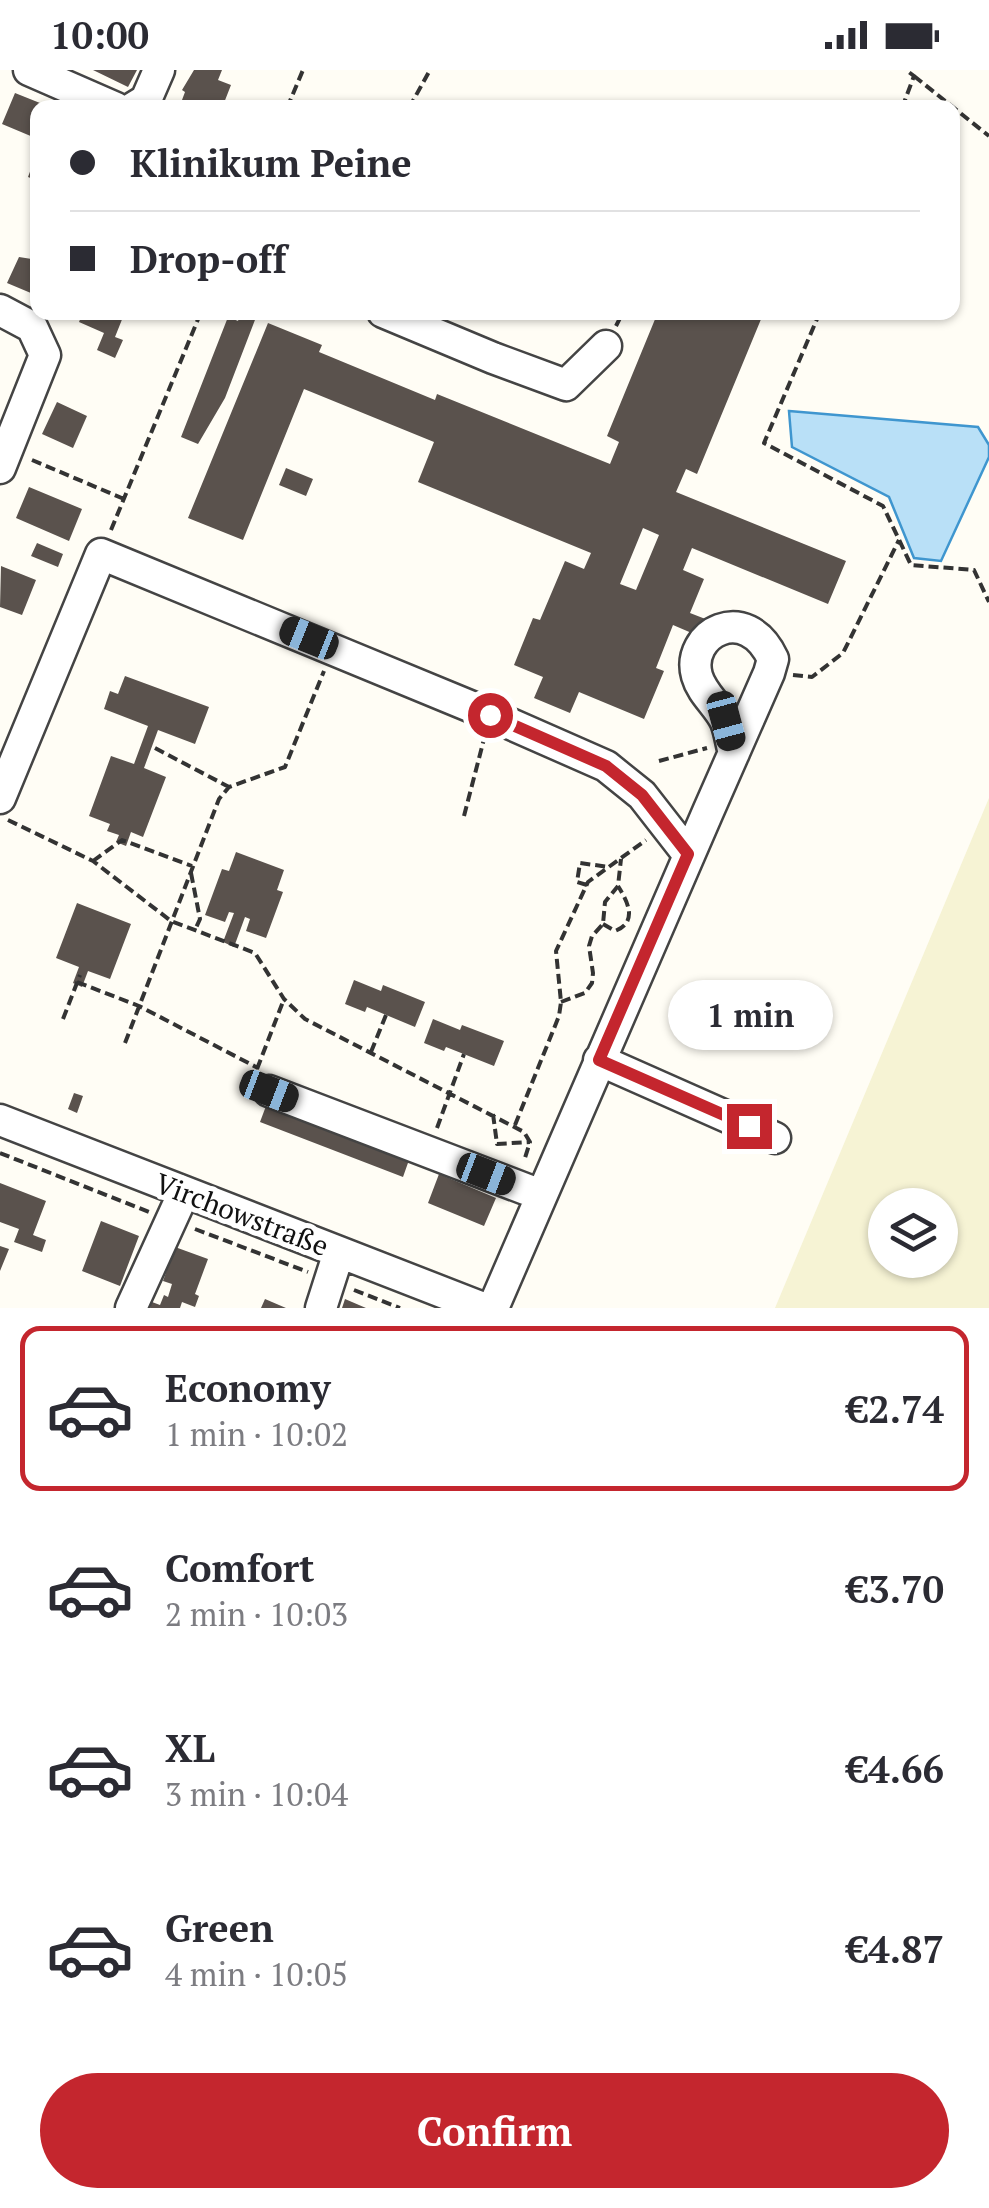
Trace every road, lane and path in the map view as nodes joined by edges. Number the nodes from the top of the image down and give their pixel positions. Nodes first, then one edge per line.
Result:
1 (28, 70) edge
2 (160, 70) edge
3 (303, 70) edge
4 (430, 70) edge
5 (906, 70) edge
6 (914, 76) junction
7 (97, 100) edge
8 (146, 100) edge
9 (290, 100) edge
10 (413, 100) edge
11 (905, 100) edge
12 (944, 100) edge
13 (960, 113) edge
14 (989, 136) edge
15 (0, 310) edge
16 (198, 320) edge
17 (403, 320) edge
18 (817, 320) edge
19 (606, 346) dead end
20 (4, 459) edge
21 (124, 499) junction
22 (899, 540) junction
23 (101, 554) junction
24 (989, 602) edge
25 (332, 649) junction
26 (772, 666) junction
27 (490, 715) junction
28 (732, 747) junction
29 (155, 748) dead end
30 (659, 761) dead end
31 (229, 787) junction
32 (0, 798) edge
33 (464, 816) dead end
34 (0, 817) edge
35 (666, 826) junction
36 (688, 854) junction
37 (622, 859) junction
38 (93, 862) junction
39 (608, 867) junction
40 (192, 870) junction
41 (587, 885) junction
42 (618, 886) junction
43 (171, 921) junction
44 (603, 924) junction
45 (196, 930) junction
46 (80, 975) dead end
47 (78, 982) junction
48 (284, 999) junction
49 (561, 1002) junction
50 (139, 1006) junction
51 (386, 1015) dead end
52 (64, 1019) dead end
53 (125, 1043) dead end
54 (371, 1052) junction
55 (464, 1054) dead end
56 (599, 1060) junction
57 (263, 1079) junction
58 (450, 1092) junction
59 (493, 1114) junction
60 (0, 1120) edge
61 (516, 1126) junction
62 (775, 1138) dead end
63 (530, 1142) junction
64 (428, 1152) junction
65 (0, 1153) edge
66 (528, 1190) junction
67 (184, 1192) junction
68 (171, 1220) junction
69 (330, 1280) edge
70 (131, 1308) edge
71 (400, 1308) edge
72 (483, 1308) edge
73 (494, 1308) edge

1 - 7 street
2 - 8 street
3 - 9 path
4 - 10 path
5 - 6 path
6 - 11 path
6 - 12 path
13 - 14 path
15 - 20 street
16 - 21 path
17 - 19 street
18 - 22 path
20 - 21 path
21 - 23 path
22 - 24 path
22 - 26 path
23 - 25 street
23 - 32 street
25 - 27 street
25 - 31 path
26 - 28 street
26 - 28 street
27 - 33 path
27 - 35 street
28 - 30 path
28 - 36 street
29 - 31 path
31 - 40 path
34 - 38 path
35 - 36 street
35 - 37 path
36 - 56 street
37 - 39 path
37 - 42 path
38 - 40 path
38 - 43 path
39 - 41 path
39 - 41 path
40 - 43 path
40 - 45 path
41 - 49 path
42 - 44 path
42 - 44 path
43 - 45 path
43 - 50 path
44 - 49 path
45 - 48 path
46 - 47 path
47 - 50 path
47 - 52 path
48 - 54 path
48 - 57 path
49 - 61 path
50 - 53 path
50 - 57 path
51 - 54 path
54 - 58 path
55 - 58 path
56 - 62 street
56 - 66 street
57 - 64 street
58 - 59 path
58 - 64 path
59 - 61 path
59 - 63 path
60 - 67 street, Virchowstraße
61 - 63 path
63 - 66 path
64 - 66 street
65 - 68 path
66 - 73 street
67 - 68 street
67 - 69 street, Virchowstraße
68 - 69 path
68 - 70 street
69 - 71 path
69 - 72 street, Virchowstraße

